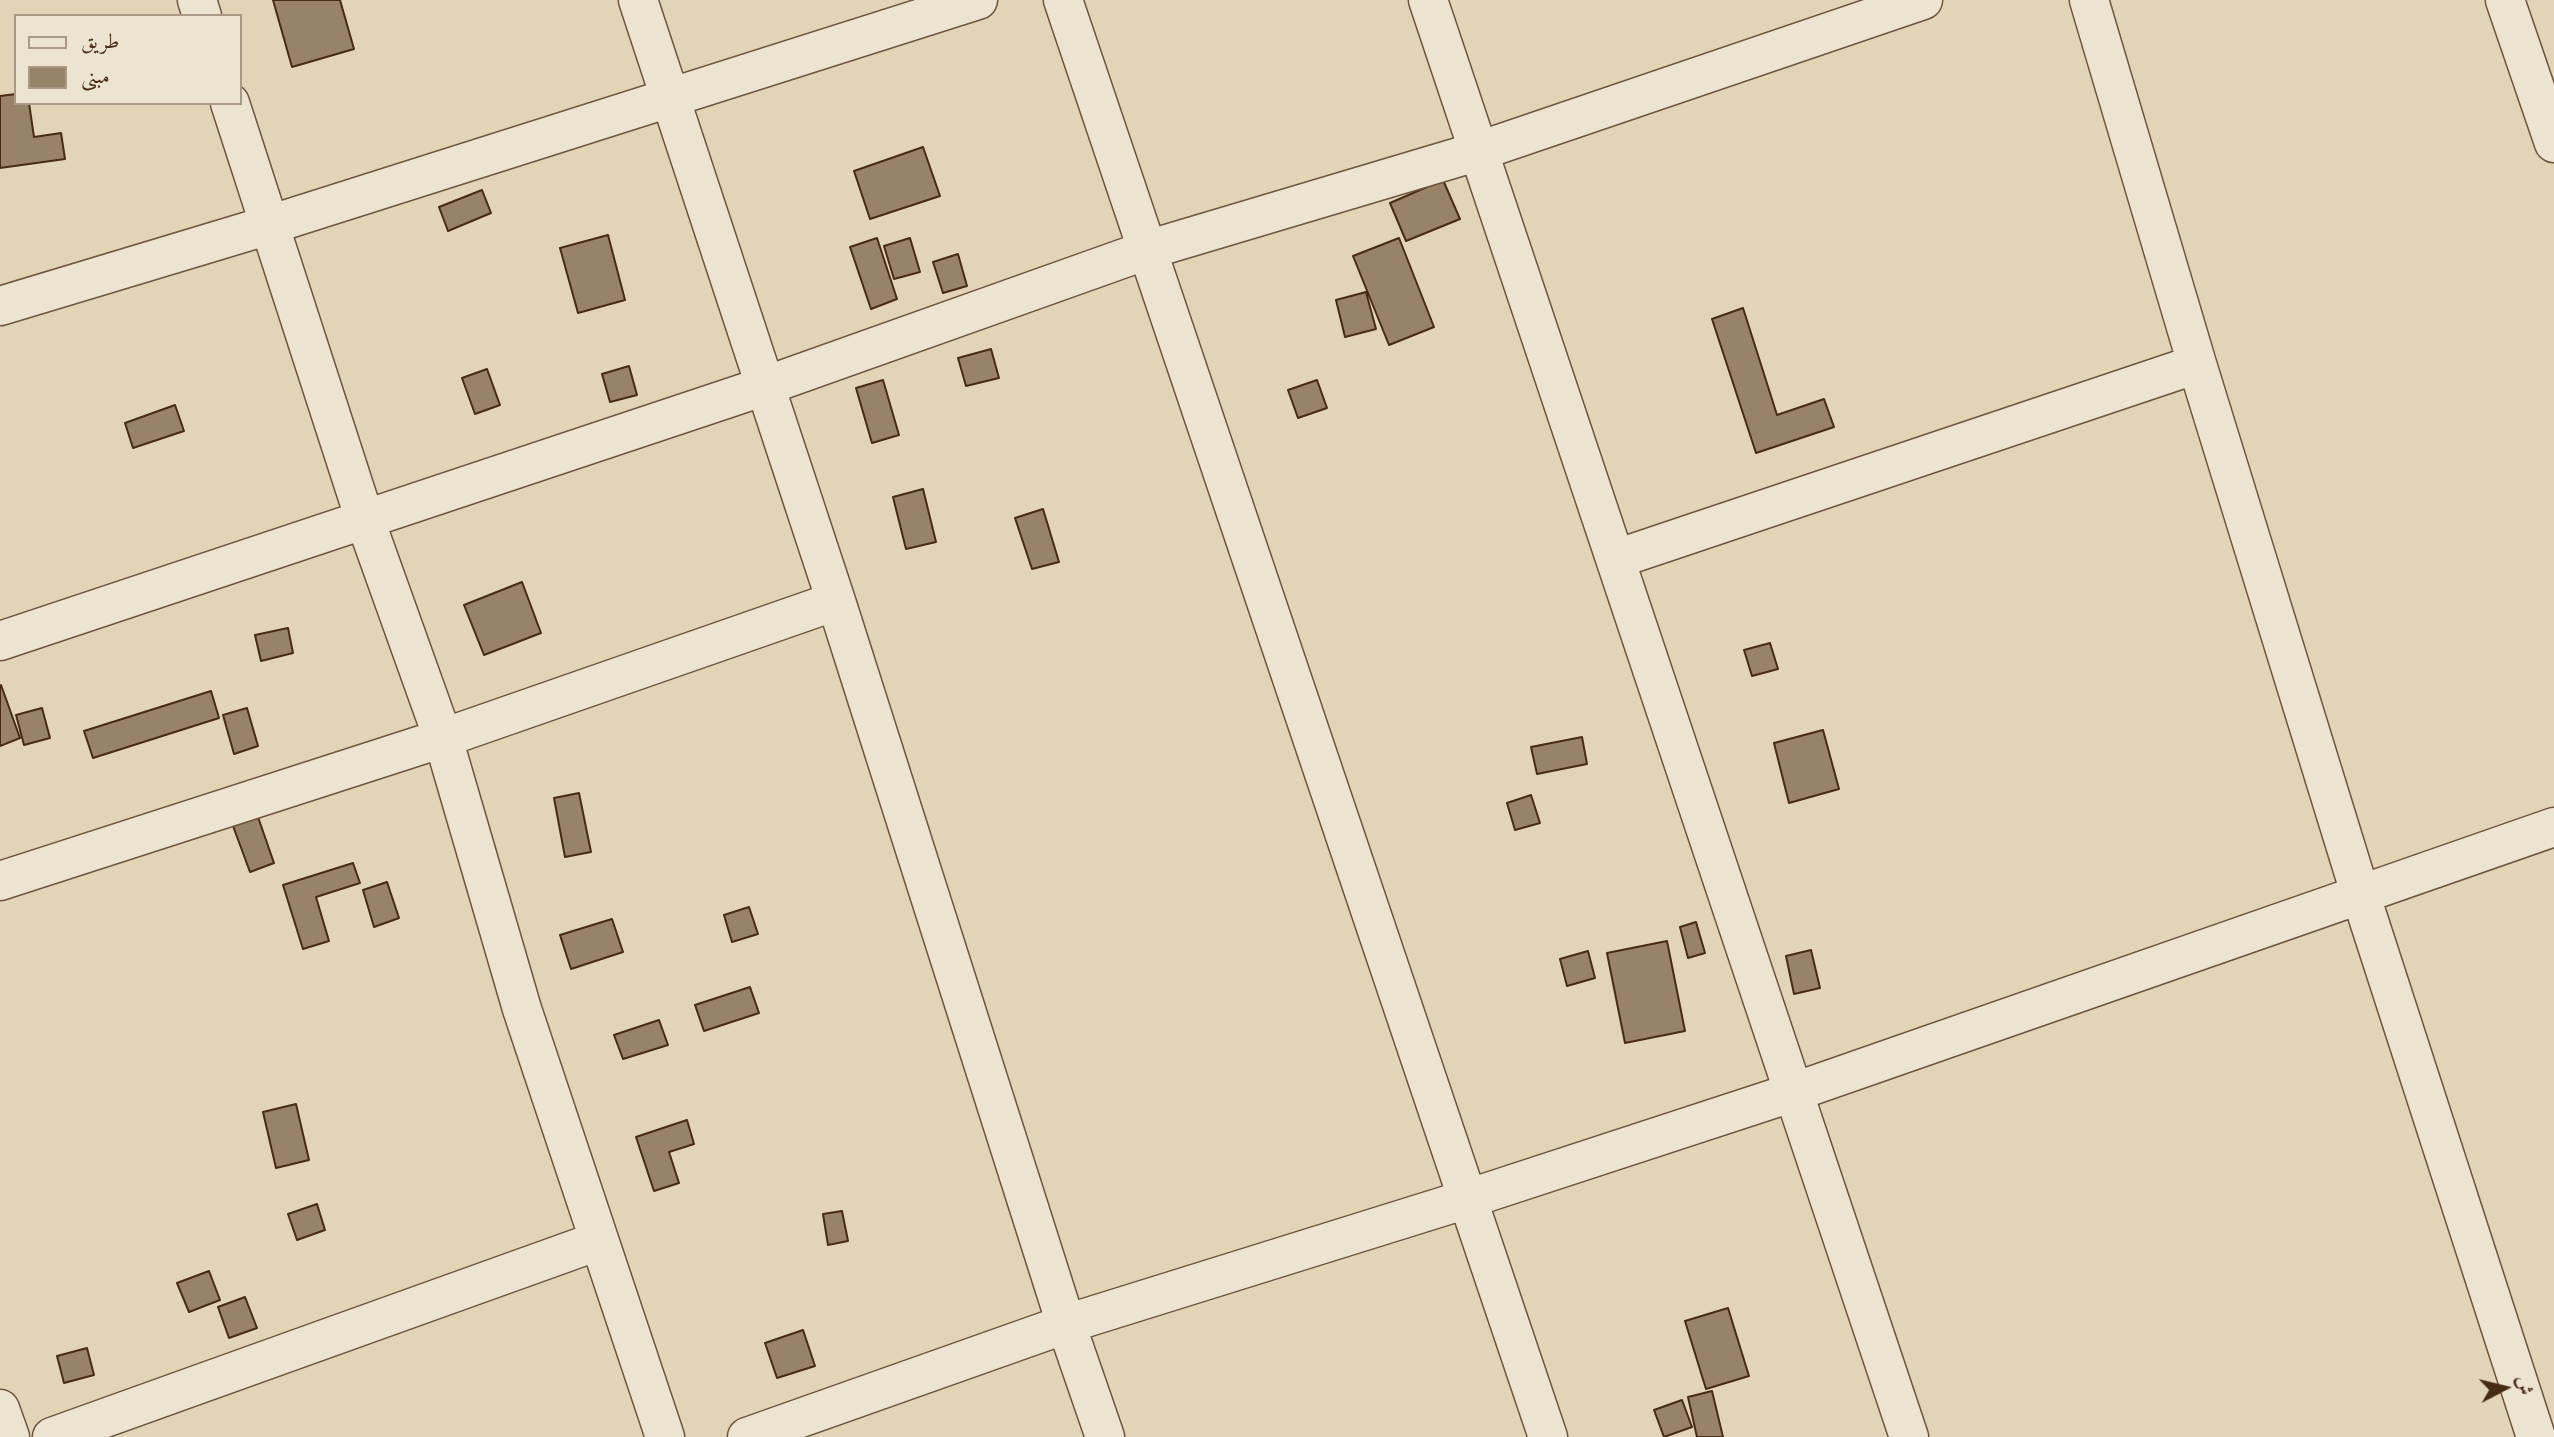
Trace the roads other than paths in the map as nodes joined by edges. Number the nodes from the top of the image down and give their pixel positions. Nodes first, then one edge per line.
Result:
1 (638, 0) edge
2 (978, 0) edge
3 (1063, 0) edge
4 (1428, 0) edge
5 (1923, 0) edge
6 (2089, 0) edge
7 (2505, 0) edge
8 (670, 97) junction
9 (231, 105) edge
10 (2554, 143) edge
11 (1479, 151) junction
12 (270, 225) junction
13 (1147, 250) junction
14 (0, 306) edge
15 (2197, 364) junction
16 (765, 386) junction
17 (366, 520) junction
18 (1616, 559) junction
19 (836, 601) junction
20 (0, 641) edge
21 (443, 738) junction
22 (2554, 827) edge
23 (0, 881) edge
24 (2360, 893) junction
25 (1794, 1092) junction
26 (1467, 1199) junction
27 (598, 1241) junction
28 (1066, 1324) junction
29 (0, 1409) edge
30 (10, 1437) edge
31 (52, 1437) edge
32 (665, 1437) edge
33 (747, 1437) edge
34 (1105, 1437) edge
35 (1548, 1437) edge
36 (1909, 1437) edge
37 (2536, 1437) edge

1 - 8 street
2 - 8 street
3 - 13 street
4 - 11 street
5 - 11 street
6 - 15 street
7 - 10 street
8 - 12 street
8 - 16 street
9 - 12 street
11 - 13 street
11 - 18 street
12 - 14 street
12 - 17 street
13 - 16 street
13 - 26 street
15 - 18 street
15 - 24 street
16 - 17 street
16 - 19 street
17 - 20 street
17 - 21 street
18 - 25 street
19 - 21 street
19 - 28 street
21 - 23 street
21 - 27 street
22 - 24 street
24 - 25 street
24 - 37 street
25 - 26 street
25 - 36 street
26 - 28 street
26 - 35 street
27 - 31 street
27 - 32 street
28 - 33 street
28 - 34 street
29 - 30 street

